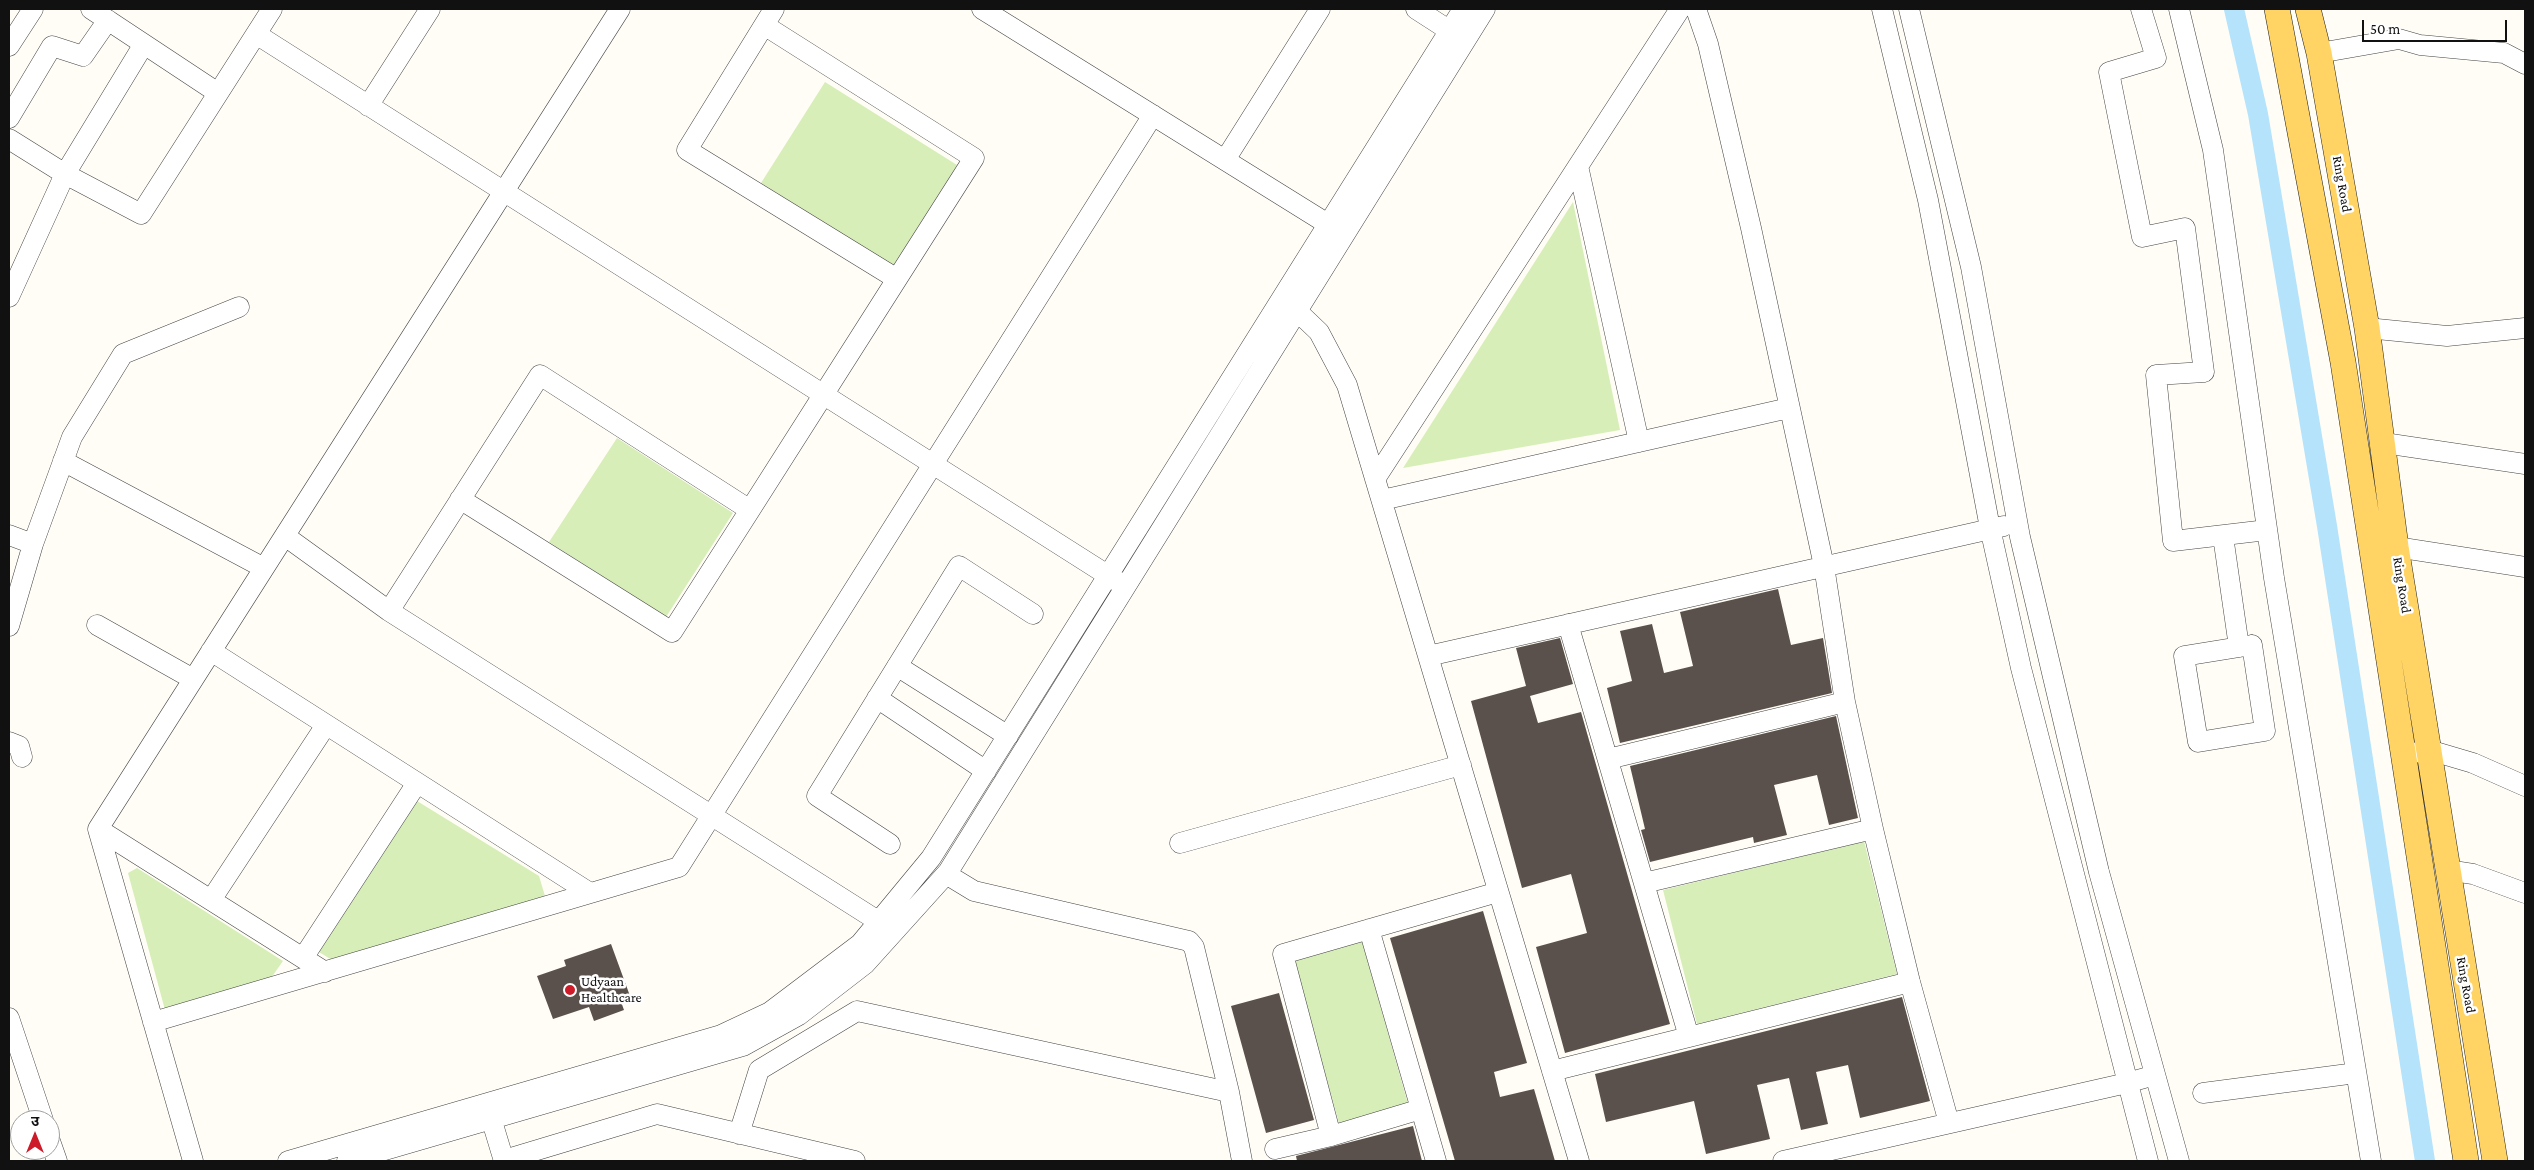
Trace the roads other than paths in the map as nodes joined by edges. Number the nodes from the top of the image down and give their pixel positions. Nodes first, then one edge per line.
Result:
1 (33, 9) edge
2 (91, 9) edge
3 (272, 9) edge
4 (430, 9) edge
5 (620, 9) edge
6 (982, 9) edge
7 (1320, 9) edge
8 (1416, 9) edge
9 (1463, 9) edge
10 (1485, 9) edge
11 (1680, 9) edge
12 (1696, 9) edge
13 (1882, 9) edge
14 (1909, 9) edge
15 (2141, 9) edge
16 (2179, 9) edge
17 (2277, 9) edge
18 (2308, 9) edge
19 (769, 17) edge
20 (108, 20) junction
21 (256, 34) junction
22 (12, 35) edge
23 (1457, 35) junction
24 (144, 44) junction
25 (2319, 53) junction
26 (2525, 64) edge
27 (218, 93) junction
28 (368, 106) junction
29 (1153, 115) junction
30 (9, 118) edge
31 (9, 140) edge
32 (1943, 149) junction
33 (1917, 154) junction
34 (1225, 160) junction
35 (1578, 166) junction
36 (65, 174) junction
37 (504, 192) junction
38 (1953, 193) junction
39 (1928, 200) junction
40 (1336, 229) junction
41 (897, 279) junction
42 (9, 297) edge
43 (239, 307) dead end
44 (1297, 311) junction
45 (2367, 328) junction
46 (2525, 328) edge
47 (824, 394) junction
48 (1789, 408) junction
49 (1639, 442) junction
50 (2384, 443) junction
51 (63, 461) junction
52 (934, 464) junction
53 (2525, 464) edge
54 (1375, 479) junction
55 (460, 499) junction
56 (1382, 500) junction
57 (750, 510) junction
58 (2018, 523) junction
59 (1990, 528) junction
60 (2267, 530) junction
61 (9, 535) edge
62 (285, 536) junction
63 (2223, 536) junction
64 (33, 544) junction
65 (2396, 547) junction
66 (1824, 566) junction
67 (2525, 567) edge
68 (264, 568) junction
69 (1109, 576) junction
70 (1126, 586) junction
71 (389, 611) junction
72 (1033, 614) dead end
73 (1568, 624) junction
74 (9, 626) edge
75 (97, 626) dead end
76 (2239, 647) junction
77 (211, 651) junction
78 (1428, 656) junction
79 (897, 666) junction
80 (193, 679) junction
81 (877, 698) junction
82 (1845, 702) junction
83 (326, 725) junction
84 (1008, 736) junction
85 (2429, 750) junction
86 (2404, 755) junction
87 (1608, 759) junction
88 (1460, 765) junction
89 (986, 771) junction
90 (417, 783) junction
91 (2525, 786) edge
92 (713, 816) junction
93 (98, 829) junction
94 (1873, 829) junction
95 (1180, 843) dead end
96 (890, 844) dead end
97 (2447, 870) junction
98 (946, 874) junction
99 (1644, 883) junction
100 (1498, 892) junction
101 (590, 893) junction
102 (2525, 893) edge
103 (210, 900) junction
104 (887, 926) junction
105 (1369, 929) junction
106 (303, 958) junction
107 (2463, 965) junction
108 (2436, 970) junction
109 (325, 972) junction
110 (1910, 982) junction
111 (9, 1018) edge
112 (153, 1022) junction
113 (1689, 1037) junction
114 (1552, 1071) junction
115 (2356, 1072) junction
116 (2155, 1075) junction
117 (2127, 1083) junction
118 (1229, 1092) junction
119 (2203, 1093) dead end
120 (1421, 1109) junction
121 (40, 1110) edge
122 (489, 1111) junction
123 (1949, 1123) junction
124 (739, 1134) junction
125 (1331, 1136) junction
126 (1275, 1149) dead end
127 (193, 1161) edge
128 (288, 1161) edge
129 (347, 1161) edge
130 (504, 1161) edge
131 (855, 1161) edge
132 (1242, 1161) edge
133 (1436, 1161) edge
134 (1579, 1161) edge
135 (1784, 1161) edge
136 (2148, 1161) edge
137 (2179, 1161) edge
138 (2371, 1161) edge
139 (2466, 1161) edge
140 (2495, 1161) edge

1 - 22 street
2 - 20 street
3 - 21 street
4 - 28 street
5 - 37 street
6 - 29 street
7 - 34 street
8 - 23 street
9 - 23 street
10 - 23 street
11 - 35 street
12 - 48 street
13 - 33 street
14 - 32 street
15 - 63 street
16 - 60 street
17 - 86 main road
18 - 25 main road, Ring Road
19 - 41 street
19 - 41 street
20 - 24 street
20 - 30 street
21 - 27 street
21 - 28 street
23 - 40 street
24 - 27 street
24 - 36 street
25 - 26 street
25 - 45 main road, Ring Road
27 - 36 street
28 - 37 street
29 - 34 street
29 - 52 street
31 - 36 street
32 - 33 street
32 - 38 street
33 - 39 street
34 - 40 street
35 - 49 street
35 - 54 street
36 - 42 street
37 - 47 street
37 - 62 street
38 - 39 street
38 - 58 street
39 - 59 street
40 - 44 street
40 - 69 street
41 - 47 street
43 - 51 street
44 - 54 street
44 - 70 street
45 - 46 street
45 - 50 main road, Ring Road
47 - 52 street
47 - 57 street
48 - 49 street
48 - 66 street
49 - 56 street
50 - 53 street
50 - 65 main road, Ring Road
51 - 64 street
51 - 68 street
52 - 69 street
52 - 92 street
54 - 56 street
55 - 57 street
55 - 57 street
55 - 71 street
56 - 78 street
58 - 59 street
58 - 116 street
59 - 66 street
59 - 117 street
60 - 63 street
60 - 115 street
61 - 64 street
62 - 68 street
62 - 71 street
63 - 76 street
64 - 74 street
65 - 67 street
65 - 85 main road, Ring Road
66 - 73 street
66 - 82 street
68 - 77 street
69 - 70 street
69 - 84 street
70 - 98 street
71 - 92 street
72 - 79 street
73 - 78 street
73 - 87 street
75 - 80 street
76 - 76 street
77 - 80 street
77 - 83 street
78 - 88 street
79 - 81 street
79 - 84 street
80 - 93 street
81 - 89 street
81 - 96 street
82 - 87 street
82 - 94 street
83 - 90 street
83 - 103 street
84 - 89 street
85 - 86 street
85 - 91 street
85 - 97 main road, Ring Road
86 - 108 main road
87 - 99 street
88 - 95 street
88 - 100 street
89 - 104 street
90 - 101 street
90 - 106 street
92 - 101 street
92 - 104 street
93 - 103 street
93 - 112 street
94 - 99 street
94 - 110 street
97 - 102 street
97 - 107 main road, Ring Road
98 - 104 street
98 - 118 street
99 - 113 street
100 - 105 street
100 - 114 street
101 - 109 street
103 - 106 street
104 - 122 street
105 - 120 street
105 - 125 street
106 - 109 street
107 - 108 main road
107 - 140 main road, Ring Road
108 - 139 main road
109 - 112 street
110 - 113 street
110 - 123 street
111 - 121 street
112 - 127 street
113 - 114 street
114 - 134 street
115 - 119 street
115 - 138 street
116 - 117 street
116 - 137 street
117 - 123 street
117 - 136 street
118 - 124 street
118 - 132 street
120 - 125 street
120 - 133 street
122 - 128 street
122 - 129 street
122 - 130 street
123 - 135 street
124 - 130 street
124 - 131 street
125 - 126 street

